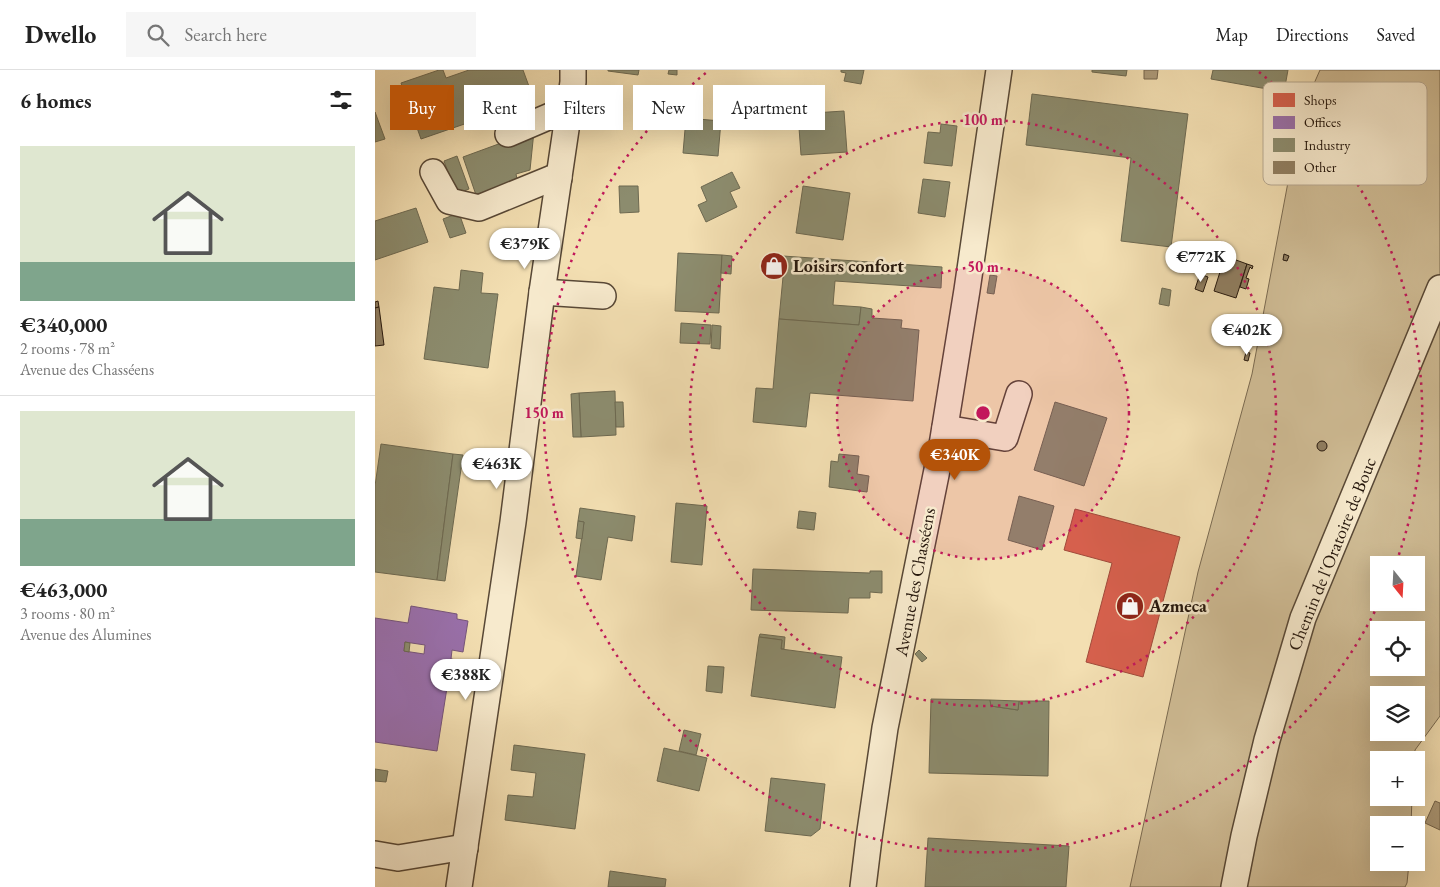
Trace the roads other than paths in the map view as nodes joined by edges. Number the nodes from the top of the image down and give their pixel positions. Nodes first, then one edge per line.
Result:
1 (573, 70) edge
2 (999, 70) edge
3 (573, 85) edge
4 (545, 118) edge
5 (566, 130) edge
6 (508, 134) dead end
7 (433, 172) dead end
8 (559, 178) junction
9 (1440, 288) edge
10 (542, 292) junction
11 (603, 296) dead end
12 (1019, 394) dead end
13 (945, 428) junction
14 (465, 848) junction
15 (375, 854) edge
16 (459, 887) edge
17 (863, 887) edge
18 (1234, 887) edge

1 - 3 street
2 - 13 street, Avenue des Chasséens
4 - 6 street
5 - 8 street
7 - 8 street
8 - 10 street
9 - 18 street, Chemin de l'Oratoire de Bouc
10 - 11 street
10 - 14 street
12 - 13 street
13 - 17 street, Avenue des Chasséens
14 - 15 street
14 - 16 street

